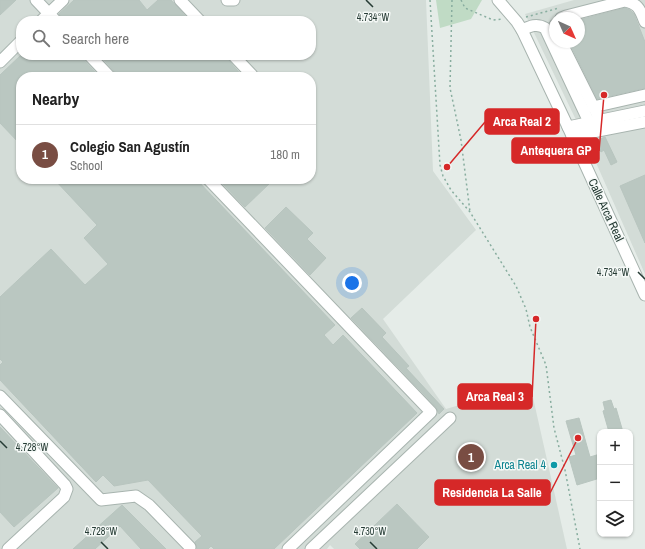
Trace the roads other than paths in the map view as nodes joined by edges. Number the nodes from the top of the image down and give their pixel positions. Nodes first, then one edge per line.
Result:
1 (36, 0) edge
2 (63, 0) edge
3 (180, 0) edge
4 (227, 0) edge
5 (234, 0) edge
6 (498, 0) edge
7 (566, 12) edge
8 (48, 16) edge
9 (51, 16) edge
10 (195, 16) edge
11 (645, 22) edge
12 (517, 23) junction
13 (16, 46) edge
14 (564, 48) edge
15 (94, 60) edge
16 (237, 60) edge
17 (0, 62) edge
18 (105, 72) edge
19 (249, 72) edge
20 (645, 95) edge
21 (593, 107) junction
22 (645, 111) edge
23 (600, 120) junction
24 (589, 122) junction
25 (645, 122) edge
26 (570, 131) junction
27 (213, 184) edge
28 (645, 295) edge
29 (0, 396) edge
30 (0, 415) edge
31 (450, 418) dead end
32 (190, 547) dead end
33 (8, 549) edge
34 (288, 549) edge
35 (311, 549) edge

1 - 8 street
2 - 9 street
3 - 10 street
4 - 5 street
6 - 12 street, Calle Arca Real
7 - 11 street
12 - 24 street
12 - 26 street, Calle Arca Real
13 - 17 street
14 - 21 street
15 - 18 street
16 - 19 street
20 - 21 street
21 - 23 street
22 - 23 street
23 - 24 street
24 - 26 street
25 - 26 street
26 - 28 street, Calle Arca Real
27 - 34 street
29 - 32 street
30 - 33 street
31 - 35 street

